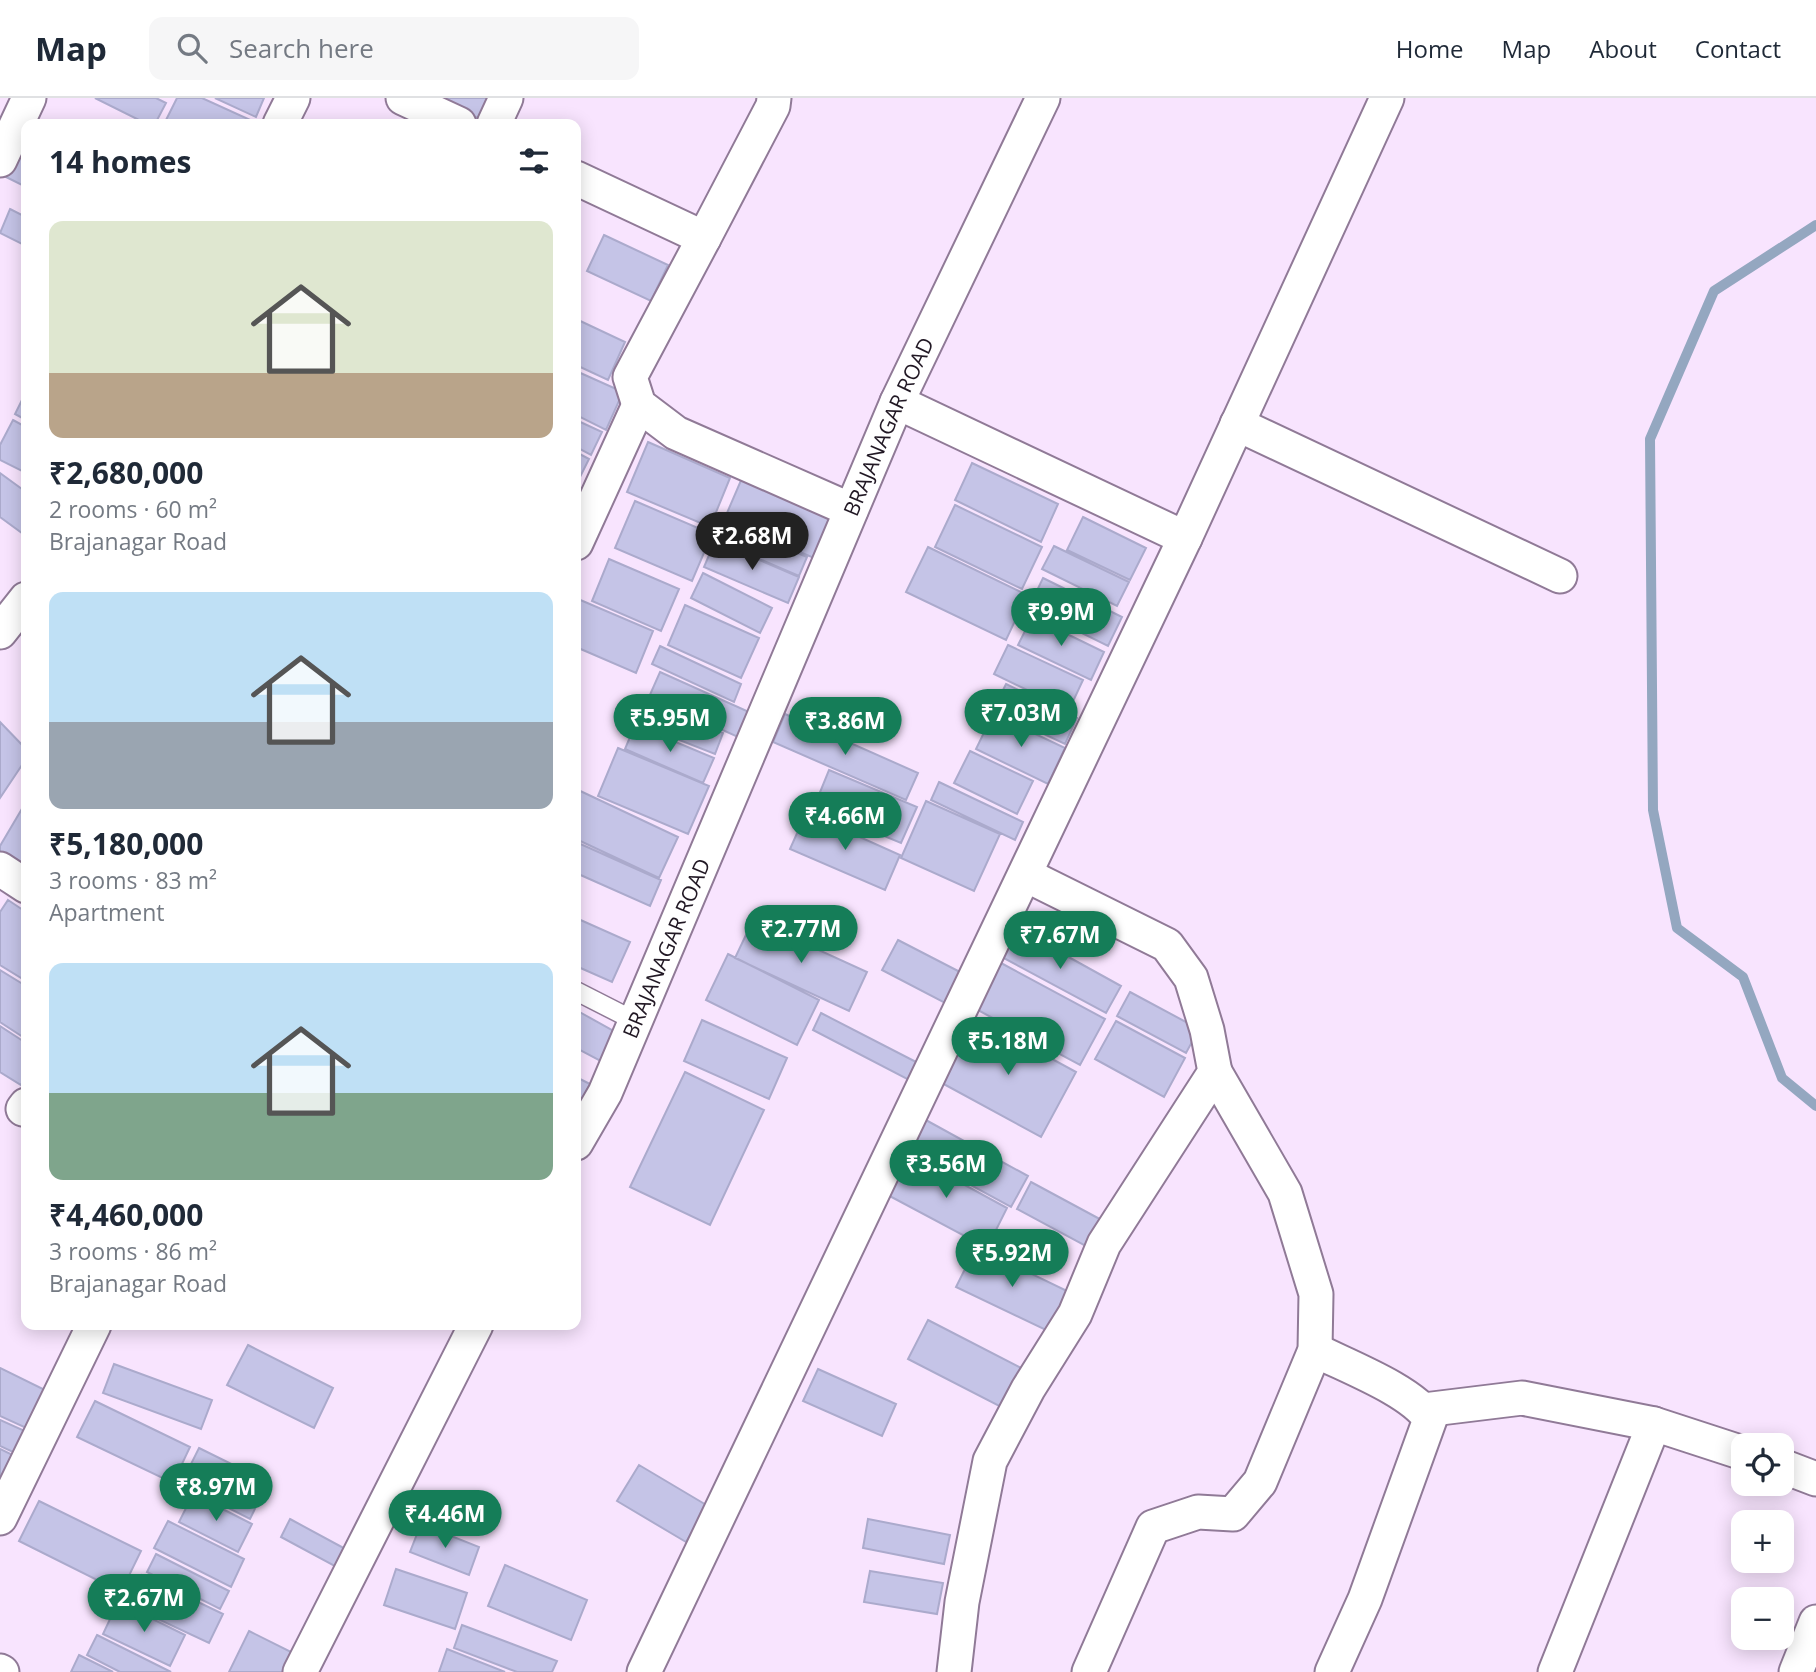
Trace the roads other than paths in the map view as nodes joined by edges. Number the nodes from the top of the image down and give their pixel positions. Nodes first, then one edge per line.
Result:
1 (29, 98) edge
2 (293, 98) edge
3 (403, 98) edge
4 (506, 98) edge
5 (774, 98) edge
6 (1043, 98) edge
7 (1387, 98) edge
8 (283, 119) edge
9 (448, 119) edge
10 (496, 119) edge
11 (0, 160) edge
12 (581, 180) edge
13 (704, 237) junction
14 (897, 402) junction
15 (639, 405) junction
16 (1237, 424) junction
17 (851, 510) junction
18 (581, 533) edge
19 (1185, 538) junction
20 (1560, 576) dead end
21 (21, 605) edge
22 (0, 632) edge
23 (0, 869) edge
24 (1026, 875) junction
25 (21, 883) edge
26 (581, 994) edge
27 (635, 1021) junction
28 (1215, 1072) junction
29 (581, 1134) edge
30 (92, 1330) edge
31 (473, 1330) edge
32 (1315, 1350) junction
33 (1424, 1410) junction
34 (1654, 1424) junction
35 (1731, 1449) edge
36 (1794, 1471) edge
37 (1816, 1479) edge
38 (0, 1518) edge
39 (1816, 1622) edge
40 (300, 1672) edge
41 (644, 1672) edge
42 (954, 1672) edge
43 (1089, 1672) edge
44 (1332, 1672) edge
45 (1555, 1672) edge
46 (1796, 1672) edge

1 - 11 street
2 - 8 street
3 - 9 street
4 - 10 street
5 - 13 street
6 - 14 street, BRAJANAGAR ROAD
7 - 16 street
12 - 13 street
13 - 15 street
14 - 17 street, BRAJANAGAR ROAD
14 - 19 street
15 - 17 street
15 - 18 street
16 - 19 street
16 - 20 street
17 - 27 street, BRAJANAGAR ROAD
19 - 24 street
21 - 22 street
23 - 25 street
24 - 28 street
24 - 41 street
26 - 27 lane
27 - 29 street, BRAJANAGAR ROAD
28 - 32 street
28 - 42 street
30 - 38 street
31 - 40 street
32 - 33 street
32 - 43 street
33 - 34 street
33 - 44 street
34 - 35 street
34 - 45 street
36 - 37 street
39 - 46 street

